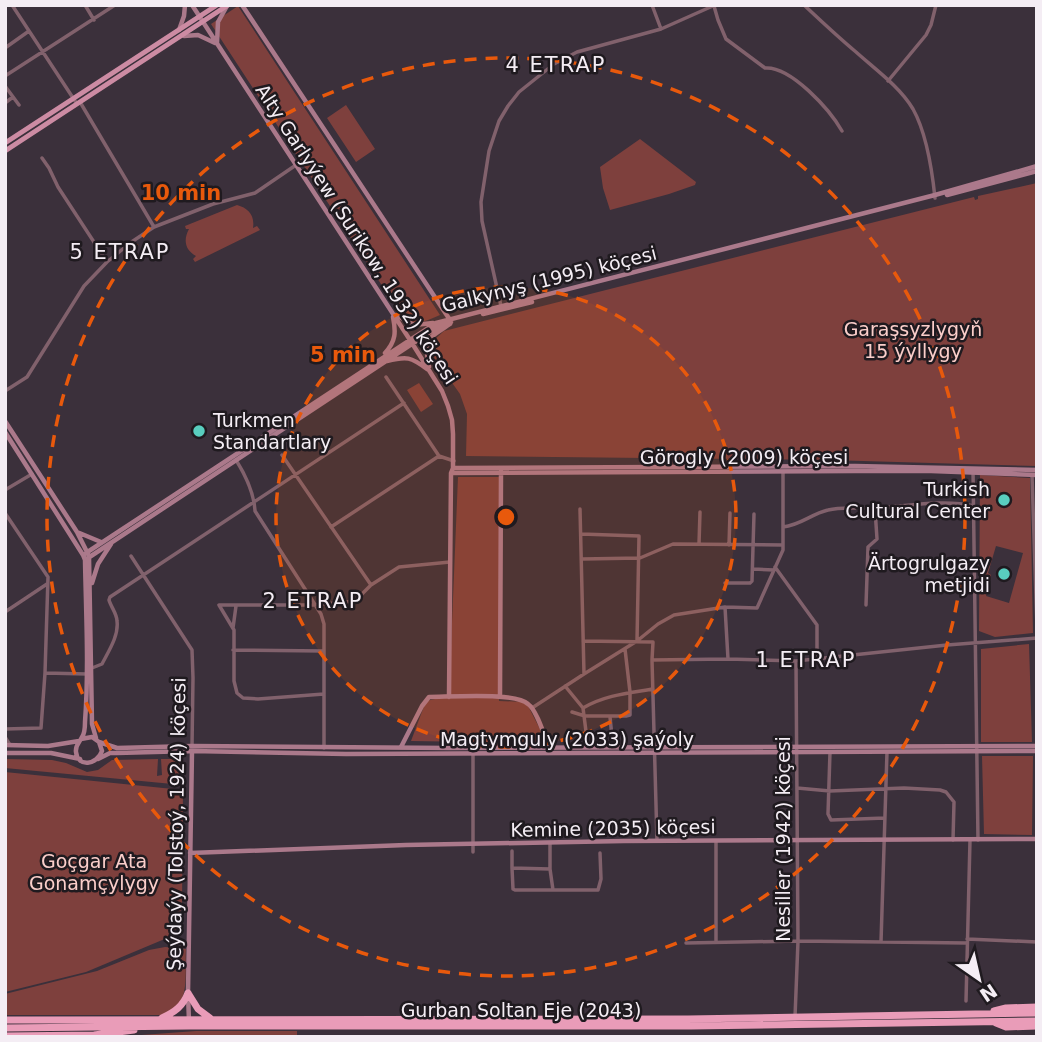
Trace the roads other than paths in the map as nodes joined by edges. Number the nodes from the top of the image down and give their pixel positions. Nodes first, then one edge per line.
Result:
1 (12, 5) edge
2 (85, 5) edge
3 (115, 5) edge
4 (185, 5) edge
5 (192, 5) edge
6 (216, 5) edge
7 (228, 5) edge
8 (243, 5) edge
9 (652, 5) edge
10 (804, 5) edge
11 (936, 5) edge
12 (715, 6) edge
13 (201, 19) junction
14 (94, 20) junction
15 (661, 29) junction
16 (179, 30) junction
17 (29, 31) junction
18 (179, 37) junction
19 (218, 44) junction
20 (5, 48) edge
21 (43, 52) junction
22 (5, 76) edge
23 (888, 81) junction
24 (5, 86) edge
25 (13, 97) junction
26 (77, 102) junction
27 (5, 103) edge
28 (19, 105) dead end
29 (842, 131) dead end
30 (5, 143) edge
31 (5, 151) edge
32 (42, 158) dead end
33 (296, 165) junction
34 (1037, 166) edge
35 (1037, 172) edge
36 (935, 196) junction
37 (154, 227) junction
38 (107, 262) junction
39 (501, 306) junction
40 (392, 312) junction
41 (452, 321) junction
42 (436, 323) junction
43 (411, 342) junction
44 (382, 361) junction
45 (430, 371) junction
46 (386, 377) dead end
47 (5, 391) edge
48 (404, 403) junction
49 (5, 421) edge
50 (5, 432) edge
51 (282, 455) dead end
52 (439, 456) junction
53 (235, 460) junction
54 (454, 461) junction
55 (783, 469) junction
56 (452, 470) junction
57 (502, 470) junction
58 (973, 470) junction
59 (1035, 472) edge
60 (32, 474) junction
61 (296, 474) junction
62 (5, 490) edge
63 (254, 502) junction
64 (974, 506) junction
65 (875, 508) junction
66 (580, 509) dead end
67 (700, 512) dead end
68 (5, 513) edge
69 (730, 513) dead end
70 (754, 514) dead end
71 (331, 527) junction
72 (783, 527) junction
73 (77, 532) junction
74 (581, 534) junction
75 (1035, 538) edge
76 (102, 542) junction
77 (112, 542) junction
78 (699, 544) junction
79 (729, 545) junction
80 (754, 545) junction
81 (783, 545) junction
82 (86, 556) junction
83 (131, 556) dead end
84 (639, 558) junction
85 (582, 559) junction
86 (450, 562) junction
87 (753, 569) junction
88 (775, 569) junction
89 (143, 575) junction
90 (725, 583) dead end
91 (47, 584) junction
92 (371, 585) junction
93 (91, 587) junction
94 (314, 605) junction
95 (866, 605) dead end
96 (236, 606) junction
97 (725, 607) junction
98 (5, 612) edge
99 (1037, 628) edge
100 (233, 629) junction
101 (1037, 638) edge
102 (583, 641) junction
103 (637, 641) junction
104 (976, 643) junction
105 (625, 649) junction
106 (233, 650) junction
107 (324, 651) junction
108 (728, 659) junction
109 (817, 659) junction
110 (652, 660) junction
111 (796, 661) junction
112 (92, 668) junction
113 (45, 673) junction
114 (87, 674) junction
115 (584, 674) junction
116 (565, 686) junction
117 (653, 689) junction
118 (630, 692) junction
119 (324, 694) junction
120 (500, 696) junction
121 (449, 697) junction
122 (532, 708) junction
123 (583, 708) junction
124 (572, 712) dead end
125 (584, 716) junction
126 (610, 717) junction
127 (5, 729) edge
128 (5, 737) edge
129 (612, 737) dead end
130 (81, 740) junction
131 (98, 741) junction
132 (8, 744) edge
133 (400, 747) junction
134 (588, 747) junction
135 (324, 748) junction
136 (192, 749) junction
137 (976, 749) junction
138 (1037, 749) edge
139 (549, 750) junction
140 (655, 750) junction
141 (797, 750) junction
142 (830, 752) junction
143 (887, 752) junction
144 (473, 753) junction
145 (5, 754) edge
146 (80, 759) junction
147 (98, 759) junction
148 (797, 788) junction
149 (886, 790) junction
150 (830, 791) junction
151 (885, 818) junction
152 (1037, 839) edge
153 (797, 840) junction
154 (884, 840) junction
155 (953, 840) junction
156 (970, 840) junction
157 (978, 840) junction
158 (657, 841) junction
159 (716, 841) junction
160 (550, 843) junction
161 (473, 844) junction
162 (512, 850) dead end
163 (473, 852) dead end
164 (190, 853) junction
165 (600, 853) dead end
166 (512, 868) junction
167 (550, 869) junction
168 (553, 890) junction
169 (798, 941) junction
170 (967, 941) junction
171 (716, 942) junction
172 (881, 942) junction
173 (1037, 942) edge
174 (686, 943) dead end
175 (188, 993) junction
176 (966, 1001) dead end
177 (1037, 1007) edge
178 (1037, 1013) edge
179 (795, 1017) junction
180 (988, 1017) junction
181 (160, 1019) junction
182 (215, 1019) junction
183 (5, 1020) edge
184 (1037, 1021) edge
185 (189, 1022) junction
186 (175, 1026) junction
187 (1037, 1026) edge
188 (5, 1028) edge
189 (5, 1036) edge

1 - 17 street
2 - 14 street
3 - 14 street
4 - 16 main road
5 - 13 main road, Alty Garlyýew (Surikow, 1932) köçesi
6 - 13 main road
7 - 13 main road
7 - 19 main road
8 - 41 main road
9 - 15 street
10 - 23 street
11 - 23 street
12 - 15 street
12 - 29 street
13 - 16 main road
13 - 18 main road
13 - 19 main road, Alty Garlyýew (Surikow, 1932) köçesi
14 - 21 street
15 - 39 street
16 - 26 main road
17 - 20 street
17 - 21 street
18 - 19 main road
18 - 26 main road
19 - 33 main road, Alty Garlyýew (Surikow, 1932) köçesi
21 - 22 street
21 - 26 street
23 - 36 street
24 - 25 street
25 - 27 street
25 - 28 street
26 - 30 main road
26 - 31 main road
26 - 37 street
32 - 38 street
33 - 37 street
33 - 40 main road, Alty Garlyýew (Surikow, 1932) köçesi
34 - 36 main road, Galkynyş (1995) köçesi
35 - 36 main road, Galkynyş (1995) köçesi
36 - 39 main road, Galkynyş (1995) köçesi
36 - 41 main road, Galkynyş (1995) köçesi
37 - 38 street
38 - 47 street
39 - 41 main road, Galkynyş (1995) köçesi
40 - 42 main road
40 - 43 main road, Alty Garlyýew (Surikow, 1932) köçesi
40 - 44 main road
41 - 42 main road, Galkynyş (1995) köçesi
41 - 43 main road, Galkynyş (1995) köçesi
41 - 45 main road
42 - 43 main road, Galkynyş (1995) köçesi
43 - 44 main road, Galkynyş (1995) köçesi
43 - 45 main road, Alty Garlyýew (Surikow, 1932) köçesi
44 - 45 main road
44 - 53 main road, Galkynyş (1995) köçesi
44 - 76 main road, Galkynyş (1995) köçesi
45 - 54 main road, Alty Garlyýew (Surikow, 1932) köçesi
46 - 48 street
48 - 52 street
48 - 61 street
49 - 73 main road
50 - 60 main road
51 - 61 street
52 - 54 street
52 - 71 street
53 - 63 street
53 - 77 main road, Galkynyş (1995) köçesi
54 - 56 main road, Alty Garlyýew (Surikow, 1932) köçesi
55 - 57 main road, Görogly (2009) köçesi
55 - 58 main road, Görogly (2009) köçesi
55 - 72 street
56 - 57 main road, Görogly (2009) köçesi
56 - 86 main road, Alty Garlyýew (Surikow, 1932) köçesi
57 - 120 main road
58 - 59 main road, Görogly (2009) köçesi
58 - 64 street
59 - 75 street
60 - 62 street
60 - 82 main road
61 - 63 street
61 - 71 street
63 - 89 street
63 - 94 street
64 - 65 street
64 - 104 street
65 - 72 street
65 - 95 street
66 - 74 street
67 - 78 street
68 - 91 street
69 - 79 street
70 - 80 street
71 - 92 street
72 - 81 street
73 - 76 main road
73 - 82 main road
74 - 84 street
74 - 85 street
75 - 99 street
76 - 82 main road, Galkynyş (1995) köçesi
77 - 82 main road, Galkynyş (1995) köçesi
77 - 93 main road
78 - 79 street
78 - 84 street
79 - 80 street
80 - 81 street
80 - 87 street
81 - 88 street
82 - 93 main road
82 - 114 main road
83 - 89 street, Şeýdaýy (Tolstoý, 1924) köçesi
84 - 85 street
84 - 103 street
85 - 102 street
86 - 92 street
86 - 121 main road, Alty Garlyýew (Surikow, 1932) köçesi
87 - 88 street
87 - 90 street
88 - 97 street
88 - 109 street
89 - 112 street
89 - 136 street, Şeýdaýy (Tolstoý, 1924) köçesi
91 - 98 street
91 - 113 street
92 - 94 street
93 - 112 main road
94 - 96 street
94 - 107 street
96 - 100 street
96 - 100 street
97 - 103 street
97 - 108 street
100 - 106 street
101 - 104 street
102 - 103 street
102 - 115 street
103 - 105 street
103 - 110 street
104 - 109 street
104 - 137 street
105 - 115 street
105 - 118 street
106 - 107 street
106 - 119 street
107 - 119 street
108 - 110 street
108 - 111 street
109 - 111 street
110 - 117 street
111 - 141 street, Nesiller (1942) köçesi
112 - 131 main road
113 - 114 street
113 - 127 street
114 - 130 main road
115 - 116 street
116 - 122 street
116 - 123 street
117 - 118 street
117 - 140 street
118 - 123 street
118 - 126 street
119 - 135 street
120 - 121 main road
120 - 122 main road
121 - 133 main road
122 - 139 main road
123 - 125 street
124 - 125 street
125 - 126 street
125 - 134 street
126 - 129 street
128 - 132 street
130 - 131 main road
130 - 132 main road
130 - 146 main road
131 - 136 main road, Magtymguly (2033) şaýoly
131 - 147 main road
133 - 135 main road, Magtymguly (2033) şaýoly
133 - 139 main road, Magtymguly (2033) şaýoly
134 - 139 main road, Magtymguly (2033) şaýoly
134 - 140 main road, Magtymguly (2033) şaýoly
135 - 136 main road, Magtymguly (2033) şaýoly
136 - 144 main road, Magtymguly (2033) şaýoly
136 - 147 main road, Magtymguly (2033) şaýoly
136 - 164 main road, Şeýdaýy (Tolstoý, 1924) köçesi
137 - 138 main road, Magtymguly (2033) şaýoly
137 - 141 main road, Magtymguly (2033) şaýoly
137 - 143 main road, Magtymguly (2033) şaýoly
137 - 157 street
139 - 140 main road, Magtymguly (2033) şaýoly
139 - 144 main road, Magtymguly (2033) şaýoly
140 - 141 main road, Magtymguly (2033) şaýoly
140 - 158 street
141 - 142 main road, Magtymguly (2033) şaýoly
141 - 148 street, Nesiller (1942) köçesi
142 - 143 main road, Magtymguly (2033) şaýoly
142 - 150 street
143 - 149 street
144 - 161 street
145 - 146 main road
146 - 147 main road
148 - 150 street
148 - 153 street, Nesiller (1942) köçesi
149 - 150 street
149 - 151 street
149 - 155 street
150 - 151 street
151 - 154 street
152 - 157 main road, Kemine (2035) köçesi
153 - 154 main road, Kemine (2035) köçesi
153 - 159 main road, Kemine (2035) köçesi
153 - 169 street, Nesiller (1942) köçesi
154 - 155 main road, Kemine (2035) köçesi
154 - 172 street
155 - 156 main road, Kemine (2035) köçesi
156 - 157 main road, Kemine (2035) köçesi
156 - 170 street
158 - 159 main road, Kemine (2035) köçesi
158 - 160 main road, Kemine (2035) köçesi
159 - 171 street
160 - 161 main road, Kemine (2035) köçesi
160 - 167 street
161 - 163 street
161 - 164 main road, Kemine (2035) köçesi
162 - 166 street
164 - 175 main road, Şeýdaýy (Tolstoý, 1924) köçesi
165 - 168 street
166 - 167 street
166 - 168 street
167 - 168 street
169 - 171 street
169 - 172 street
169 - 179 street, Nesiller (1942) köçesi
170 - 172 street
170 - 173 street
170 - 176 street
171 - 174 street
175 - 181 highway
175 - 182 highway
175 - 185 main road, Şeýdaýy (Tolstoý, 1924) köçesi
177 - 180 highway
178 - 180 highway, Gurban Soltan Eje (2043)
179 - 180 highway, Gurban Soltan Eje (2043)
179 - 182 highway, Gurban Soltan Eje (2043)
180 - 184 highway, Gurban Soltan Eje (2043)
180 - 185 highway, Gurban Soltan Eje (2043)
180 - 187 highway
181 - 183 highway, Gurban Soltan Eje (2043)
181 - 185 highway, Gurban Soltan Eje (2043)
182 - 185 highway, Gurban Soltan Eje (2043)
185 - 186 highway, Gurban Soltan Eje (2043)
186 - 188 highway, Gurban Soltan Eje (2043)
186 - 189 highway

